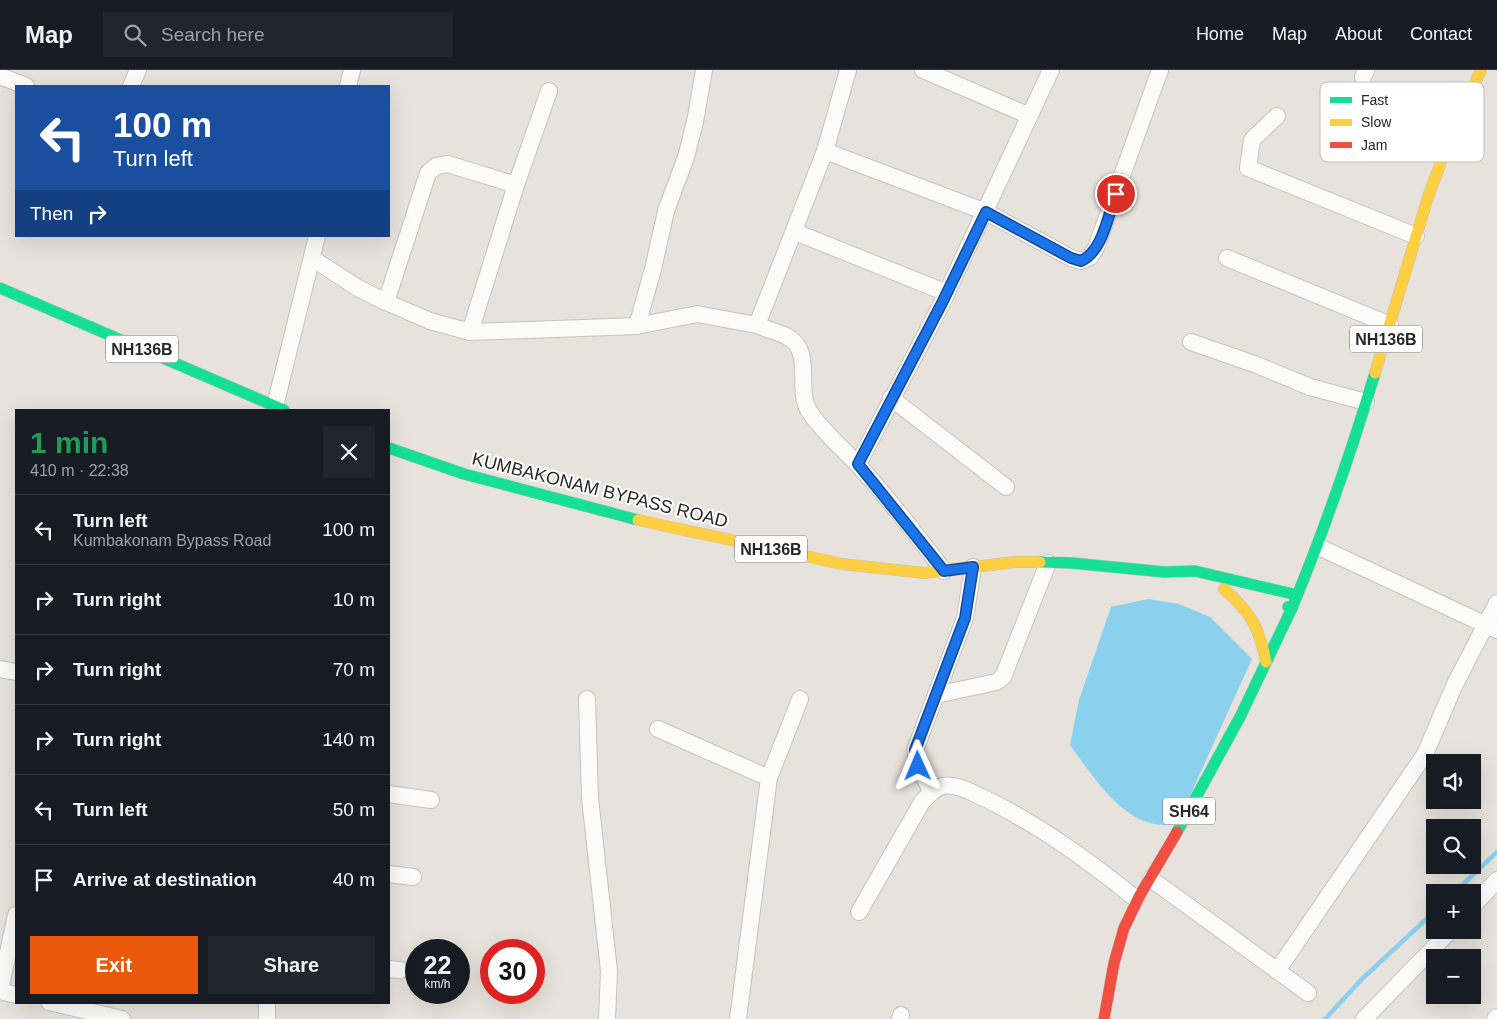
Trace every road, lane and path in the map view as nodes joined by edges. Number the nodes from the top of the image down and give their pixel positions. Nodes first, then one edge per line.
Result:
1 (138, 70) edge
2 (352, 70) edge
3 (704, 70) edge
4 (848, 70) edge
5 (923, 70) edge
6 (1051, 70) edge
7 (1160, 70) edge
8 (1481, 70) edge
9 (0, 76) edge
10 (1475, 82) edge
11 (23, 85) edge
12 (131, 85) edge
13 (348, 85) edge
14 (549, 91) dead end
15 (1030, 116) junction
16 (1278, 116) dead end
17 (825, 151) junction
18 (1441, 162) edge
19 (516, 185) junction
20 (986, 212) junction
21 (795, 232) junction
22 (1416, 236) junction
23 (317, 237) edge
24 (313, 258) junction
25 (1227, 258) dead end
26 (0, 288) edge
27 (947, 293) junction
28 (386, 302) junction
29 (1390, 325) junction
30 (637, 326) junction
31 (757, 326) junction
32 (470, 332) junction
33 (1191, 342) dead end
34 (891, 398) junction
35 (1366, 402) junction
36 (279, 408) edge
37 (390, 448) edge
38 (858, 464) junction
39 (1006, 487) dead end
40 (1319, 547) junction
41 (1048, 563) junction
42 (1312, 563) junction
43 (973, 567) junction
44 (1297, 567) dead end
45 (944, 571) junction
46 (1164, 572) junction
47 (1264, 576) dead end
48 (1235, 579) junction
49 (1224, 589) junction
50 (1298, 595) junction
51 (1249, 596) dead end
52 (1275, 603) dead end
53 (1497, 603) edge
54 (1292, 608) junction
55 (1492, 627) edge
56 (1266, 662) junction
57 (0, 669) edge
58 (15, 672) edge
59 (936, 694) junction
60 (800, 699) dead end
61 (587, 700) dead end
62 (658, 729) dead end
63 (770, 778) junction
64 (932, 792) junction
65 (390, 794) edge
66 (431, 800) dead end
67 (390, 874) edge
68 (412, 877) dead end
69 (1151, 879) junction
70 (1497, 880) edge
71 (1481, 897) edge
72 (1136, 899) junction
73 (859, 912) dead end
74 (15, 920) edge
75 (1442, 939) edge
76 (1277, 971) junction
77 (0, 991) edge
78 (1308, 992) dead end
79 (15, 995) edge
80 (67, 1004) edge
81 (267, 1004) edge
82 (93, 1007) edge
83 (122, 1019) edge
84 (267, 1019) edge
85 (607, 1019) edge
86 (738, 1019) edge
87 (1104, 1019) edge
88 (1364, 1019) edge

1 - 12 street
2 - 13 street
3 - 30 street
4 - 17 street
5 - 15 street
6 - 15 street
7 - 20 street
8 - 10 main road, NH136B
9 - 11 street
14 - 19 street
15 - 20 street
16 - 22 street
17 - 20 street
17 - 21 street
18 - 22 main road, NH136B
19 - 28 street
19 - 32 street
20 - 27 street
21 - 27 street
21 - 31 street
22 - 29 main road, NH136B
23 - 24 street
24 - 28 street
24 - 36 street
25 - 29 street
26 - 36 main road, NH136B
27 - 34 street
28 - 32 street
29 - 35 main road, NH136B
30 - 31 street
30 - 32 street
31 - 38 street
33 - 35 street
34 - 38 street
34 - 39 street
35 - 40 main road, NH136B
37 - 45 main road, KUMBAKONAM BYPASS ROAD / NH136B
38 - 45 street
40 - 42 main road, NH136B
40 - 55 street
41 - 43 main road, KUMBAKONAM BYPASS ROAD / NH136B
41 - 46 main road, KUMBAKONAM BYPASS ROAD / NH136B
41 - 59 street
42 - 44 main road
42 - 50 main road, NH136B
43 - 45 main road, KUMBAKONAM BYPASS ROAD / NH136B
43 - 59 street
46 - 48 main road, KUMBAKONAM BYPASS ROAD / NH136B
46 - 49 main road, KUMBAKONAM BYPASS ROAD / NH136B
47 - 48 main road
48 - 50 main road, KUMBAKONAM BYPASS ROAD / NH136B
49 - 51 main road, KUMBAKONAM BYPASS ROAD / NH136B
49 - 56 main road
50 - 54 main road, NH136B
52 - 54 main road
53 - 55 street
54 - 56 main road, SH64
55 - 76 street
56 - 69 main road, SH64
57 - 58 street
59 - 64 street
60 - 63 street
61 - 85 street
62 - 63 street
63 - 86 street
64 - 72 street
64 - 73 street
65 - 66 street
67 - 68 street
69 - 72 main road, SH64
69 - 76 street
70 - 71 street
72 - 87 main road, SH64
74 - 77 street
75 - 88 street
76 - 78 street
77 - 79 street
80 - 82 street
81 - 84 street
82 - 83 street

